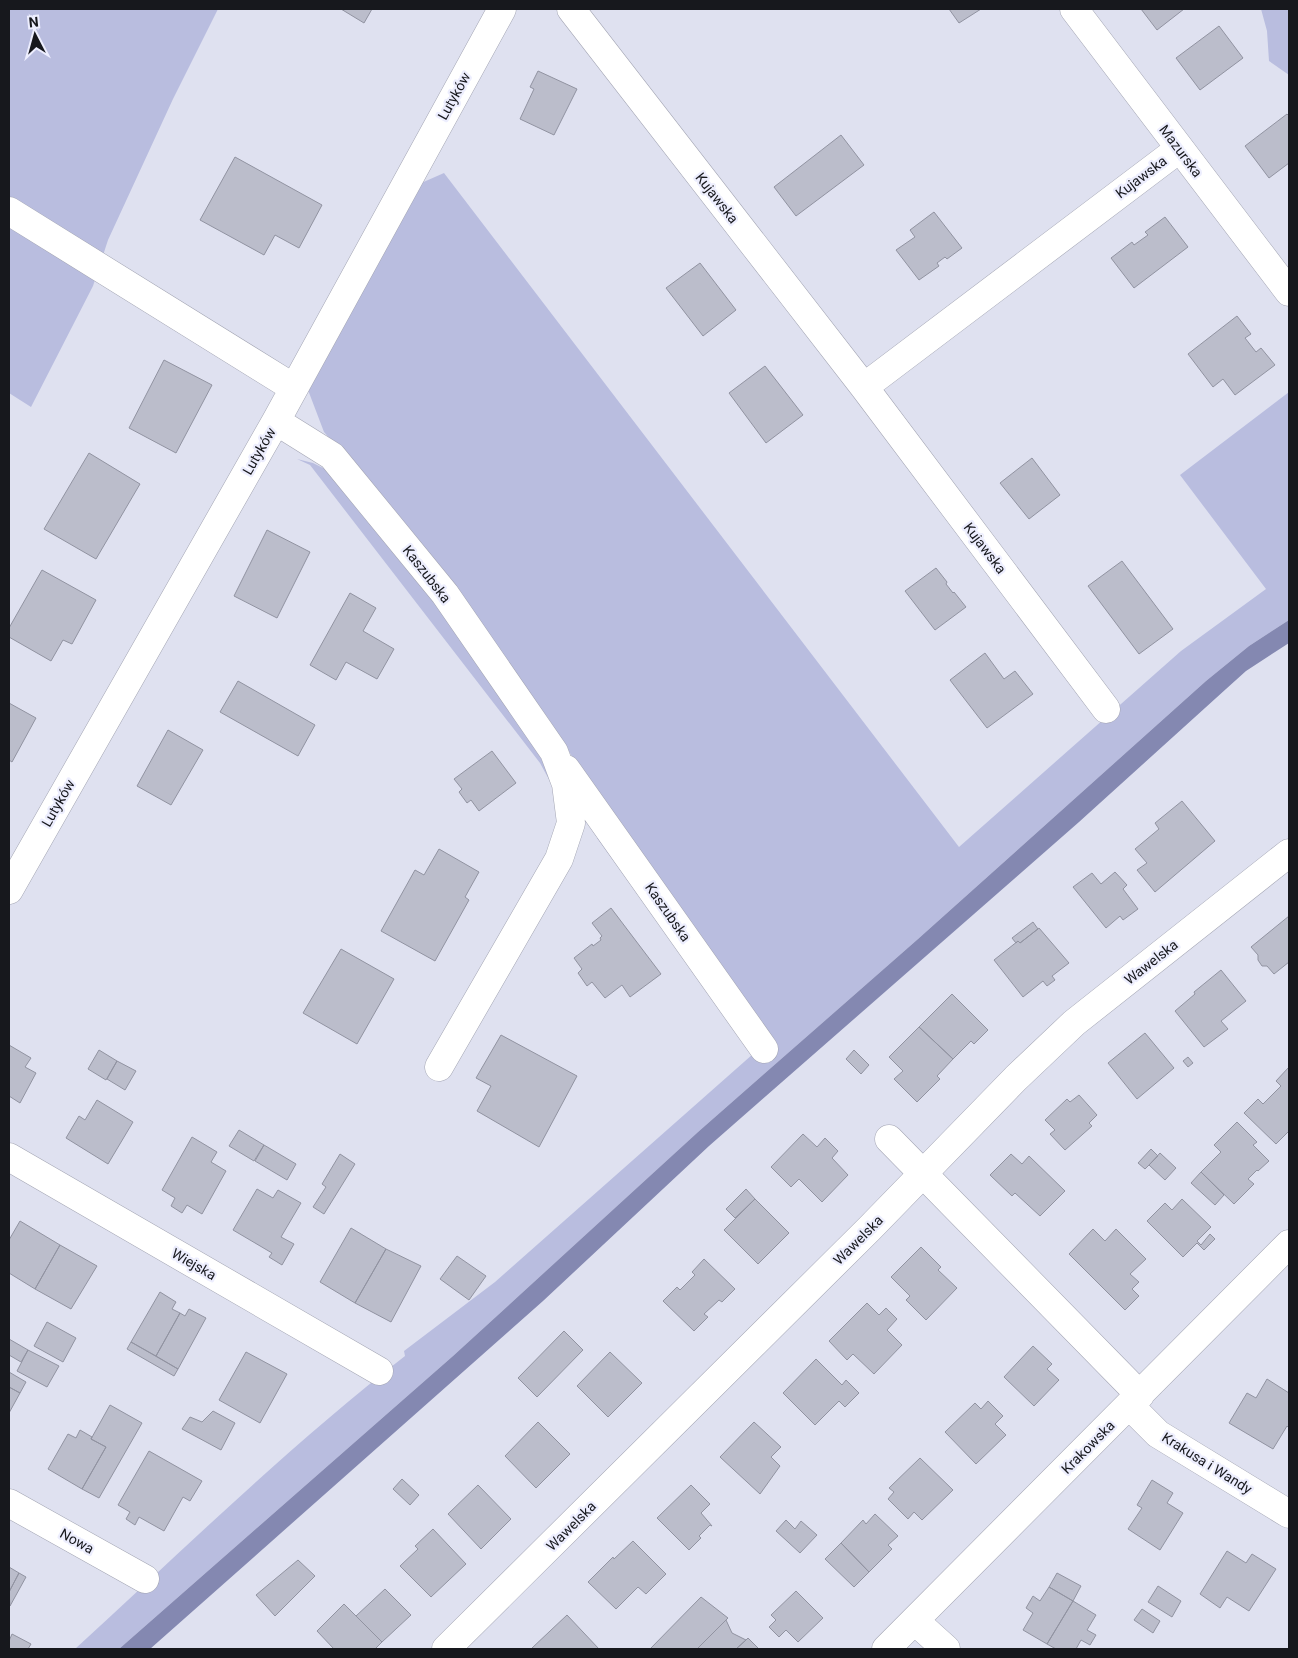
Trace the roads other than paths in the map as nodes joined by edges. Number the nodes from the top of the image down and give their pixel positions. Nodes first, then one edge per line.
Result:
1 (502, 9) edge
2 (571, 9) edge
3 (1074, 9) edge
4 (1179, 148) junction
5 (9, 211) edge
6 (1289, 292) edge
7 (864, 387) junction
8 (294, 388) junction
9 (276, 420) junction
10 (1106, 709) dead end
11 (554, 752) junction
12 (1289, 853) edge
13 (9, 890) edge
14 (764, 1049) dead end
15 (439, 1066) dead end
16 (889, 1139) dead end
17 (9, 1158) edge
18 (922, 1175) junction
19 (1289, 1244) edge
20 (379, 1371) dead end
21 (1135, 1401) junction
22 (9, 1503) edge
23 (1289, 1514) edge
24 (145, 1579) dead end
25 (915, 1621) junction
26 (446, 1649) edge
27 (886, 1649) edge
28 (946, 1649) edge

1 - 8 street, Lutyków
2 - 7 street, Kujawska
3 - 4 street, Mazurska
4 - 6 street, Mazurska
4 - 7 street, Kujawska
5 - 8 street
7 - 10 street, Kujawska
8 - 9 street, Lutyków
9 - 11 street, Kaszubska
9 - 13 street, Lutyków
11 - 14 street, Kaszubska
11 - 15 street, Kaszubska
12 - 18 street, Wawelska
16 - 18 street, Krakusa i Wandy
17 - 20 street, Wiejska
18 - 21 street, Krakusa i Wandy
18 - 26 street, Wawelska
19 - 21 street, Krakowska
21 - 23 street, Krakusa i Wandy
21 - 25 street, Krakowska
22 - 24 street, Nowa
25 - 27 street, Krakowska
25 - 28 street

